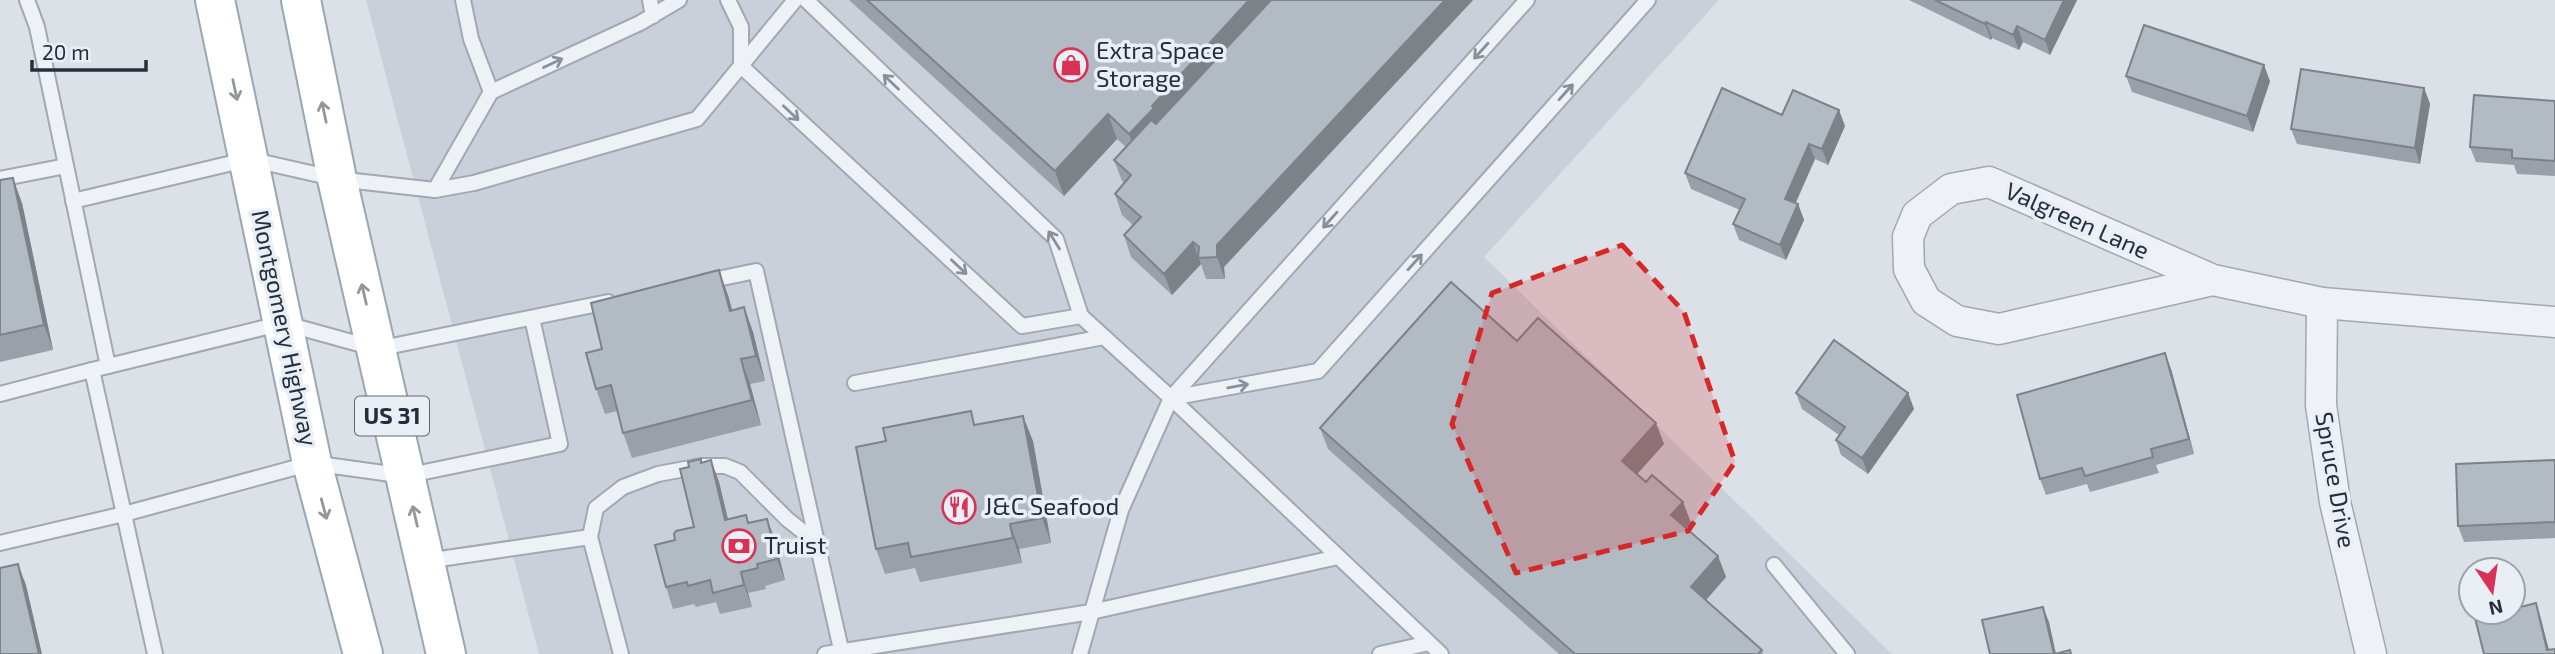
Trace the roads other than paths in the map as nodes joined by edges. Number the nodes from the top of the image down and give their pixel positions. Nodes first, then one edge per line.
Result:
1 (27, 0) edge
2 (215, 0) edge
3 (301, 0) edge
4 (463, 0) edge
5 (650, 0) edge
6 (728, 0) edge
7 (795, 0) edge
8 (806, 0) edge
9 (1527, 0) edge
10 (1648, 0) edge
11 (675, 1) edge
12 (653, 16) junction
13 (741, 66) junction
14 (491, 92) junction
15 (249, 159) junction
16 (66, 166) junction
17 (0, 179) edge
18 (337, 179) junction
19 (435, 190) junction
20 (73, 201) junction
21 (2213, 280) junction
22 (690, 285) edge
23 (624, 299) edge
24 (2322, 303) junction
25 (1081, 316) junction
26 (532, 318) junction
27 (2555, 322) edge
28 (283, 323) junction
29 (1104, 337) junction
30 (377, 349) junction
31 (108, 366) junction
32 (92, 370) junction
33 (855, 383) dead end
34 (0, 394) edge
35 (1171, 398) junction
36 (312, 463) junction
37 (405, 476) junction
38 (124, 514) junction
39 (590, 537) junction
40 (816, 541) junction
41 (0, 543) edge
42 (1338, 557) junction
43 (425, 561) junction
44 (1774, 565) dead end
45 (1091, 612) junction
46 (1429, 643) junction
47 (841, 652) edge
48 (155, 654) edge
49 (363, 654) edge
50 (446, 654) edge
51 (621, 654) edge
52 (825, 654) edge
53 (1080, 654) edge
54 (1380, 654) edge
55 (1441, 654) edge
56 (1847, 654) edge
57 (2371, 654) edge

1 - 16 lane
2 -> 15 main road, Montgomery Highway
18 -> 3 main road, US 31
4 - 14 lane
5 - 12 lane
6 - 13 lane
7 - 13 lane
25 -> 8 lane
9 -> 35 lane
35 -> 10 lane
11 - 12 lane
14 -> 12 lane
13 - 19 lane
13 -> 25 lane
14 - 19 lane
15 - 18 lane
15 - 20 lane
15 - 28 main road, Montgomery Highway
16 - 17 lane
16 - 20 lane
18 - 19 lane
30 -> 18 main road, US 31
20 - 31 lane
21 - 21 street, Valgreen Lane
21 - 24 street, Valgreen Lane
22 - 40 lane
23 - 26 lane
24 - 27 street, Valgreen Lane
24 - 57 street, Spruce Drive
25 - 29 lane
26 - 30 lane
26 - 37 lane
28 - 30 lane
28 - 31 lane
28 - 36 main road, Montgomery Highway
29 - 33 lane
29 - 35 lane
30 - 37 main road, US 31
31 - 32 lane
32 - 34 lane
32 - 38 lane
35 - 42 lane
35 - 45 lane
36 - 37 lane
36 - 38 lane
36 -> 49 main road, Montgomery Highway
43 -> 37 main road, US 31
38 - 41 lane
38 - 48 lane
39 - 40 lane
39 - 43 lane
39 - 51 lane
40 - 47 lane
42 - 45 lane
42 - 46 lane
43 - 50 main road, US 31
44 - 56 lane
45 - 47 lane
45 - 53 lane
46 - 54 lane
46 - 55 lane
47 - 52 lane

